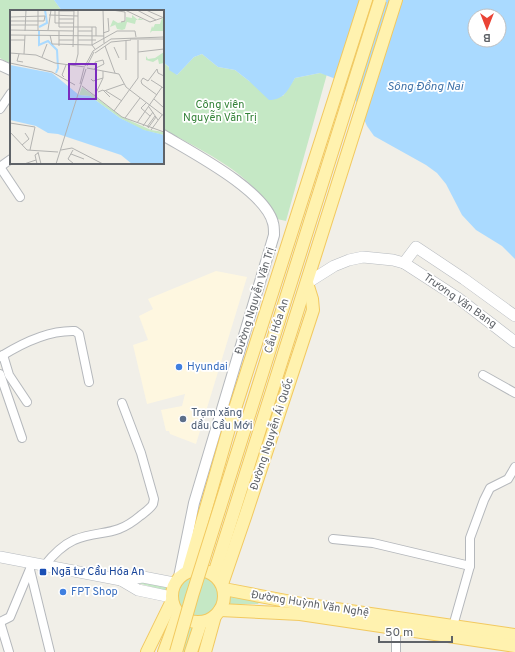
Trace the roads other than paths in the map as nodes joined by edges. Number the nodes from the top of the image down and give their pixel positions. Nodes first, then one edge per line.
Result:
1 (366, 0) edge
2 (380, 0) edge
3 (396, 0) edge
4 (0, 65) edge
5 (10, 70) edge
6 (10, 94) edge
7 (0, 109) edge
8 (164, 136) edge
9 (10, 160) edge
10 (0, 167) edge
11 (20, 197) dead end
12 (404, 263) junction
13 (308, 281) junction
14 (515, 316) edge
15 (515, 342) edge
16 (2, 356) edge
17 (0, 374) edge
18 (484, 375) dead end
19 (89, 382) dead end
20 (515, 393) edge
21 (27, 402) dead end
22 (122, 403) dead end
23 (22, 438) dead end
24 (515, 467) edge
25 (211, 490) junction
26 (238, 498) junction
27 (190, 516) junction
28 (201, 527) junction
29 (333, 539) dead end
30 (0, 557) edge
31 (470, 566) junction
32 (35, 567) junction
33 (180, 577) junction
34 (121, 580) junction
35 (220, 582) junction
36 (171, 599) junction
37 (218, 613) junction
38 (178, 614) junction
39 (0, 622) edge
40 (201, 622) junction
41 (453, 626) junction
42 (396, 628) junction
43 (514, 636) edge
44 (9, 652) edge
45 (50, 652) edge
46 (147, 652) edge
47 (164, 652) edge
48 (176, 652) edge
49 (191, 652) edge
50 (205, 652) edge
51 (396, 652) edge

1 - 25 main road, Cầu Hóa An
2 - 48 main road, Cầu Hóa An, bridge
3 - 13 main road
4 - 5 street
6 - 7 street
8 - 27 street, Đường Nguyễn Văn Trị
9 - 10 street
10 - 11 street
12 - 13 main road
12 - 14 main road
12 - 15 main road, Trương Văn Bang
13 - 26 main road, Đường Nguyễn Ái Quốc
13 - 35 main road, Đường Nguyễn Ái Quốc
16 - 19 street
16 - 21 street
17 - 23 street
18 - 20 street
22 - 32 street
24 - 31 street
25 - 26 main road
25 - 28 main road
26 - 35 main road, Đường Nguyễn Ái Quốc
27 - 28 street
27 - 33 street, Đường Nguyễn Văn Trị
28 - 33 main road
29 - 31 street
30 - 32 main road
31 - 41 street
32 - 34 main road
32 - 39 street
32 - 45 street
33 - 34 main road
33 - 35 main road
33 - 36 main road
34 - 36 main road
35 - 37 main road
35 - 41 main road, Đường Huỳnh Văn Nghệ
36 - 38 main road
36 - 46 main road
37 - 40 main road
37 - 42 main road, Đường Huỳnh Văn Nghệ
37 - 50 main road
38 - 40 main road
38 - 47 main road
39 - 44 street
40 - 49 main road
41 - 43 main road, Đường Huỳnh Văn Nghệ
42 - 43 main road, Đường Huỳnh Văn Nghệ
42 - 51 street

